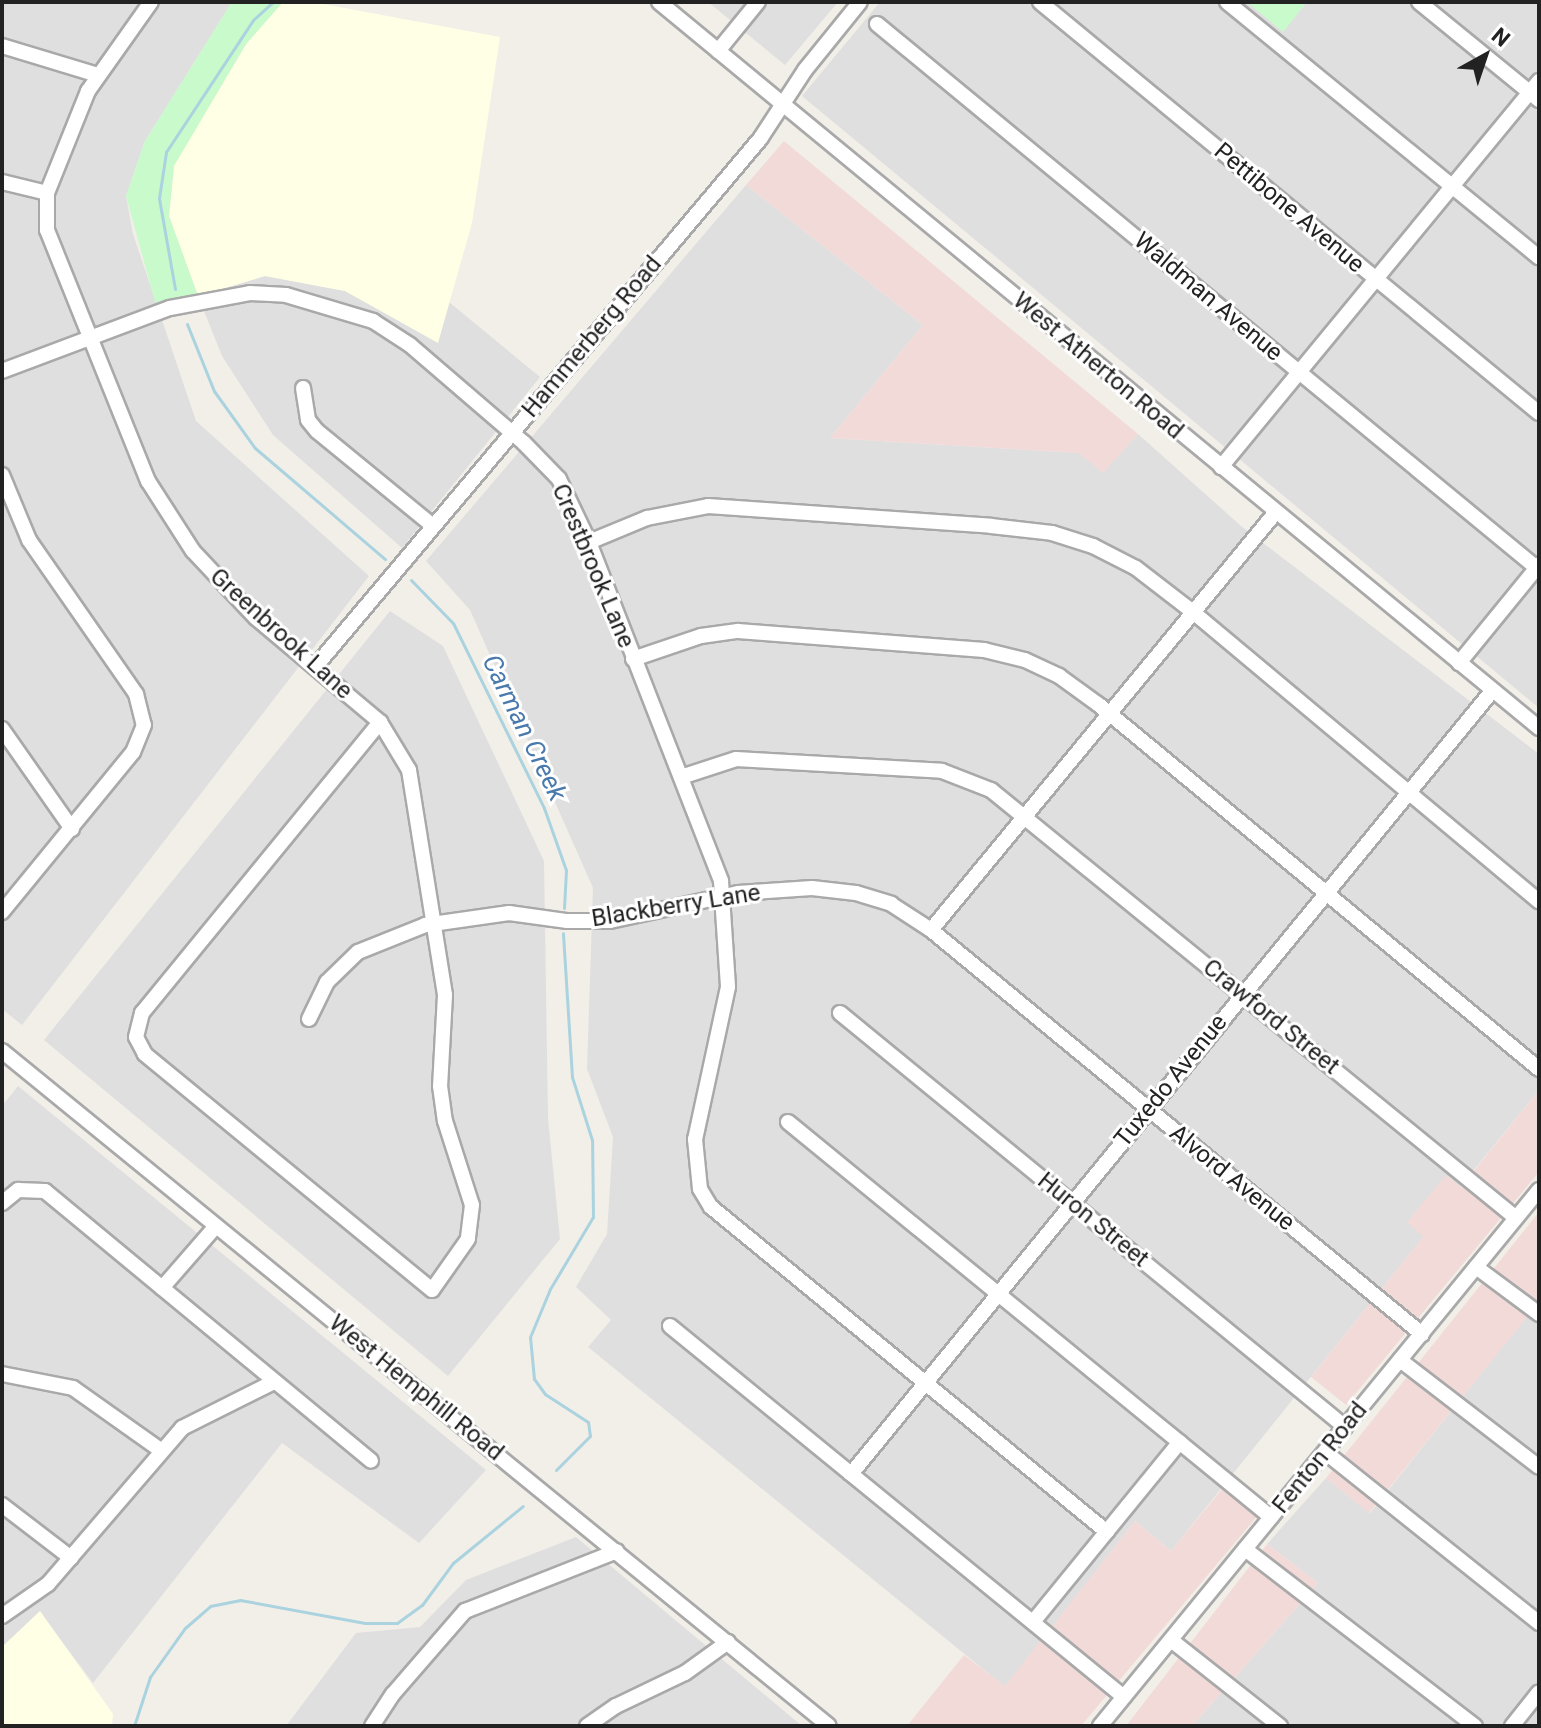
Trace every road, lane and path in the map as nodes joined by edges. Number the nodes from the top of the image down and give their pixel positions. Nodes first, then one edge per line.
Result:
1 (151, 2) edge
2 (659, 2) edge
3 (758, 2) edge
4 (860, 2) edge
5 (1040, 2) edge
6 (1227, 2) edge
7 (1419, 2) edge
8 (877, 24) dead end
9 (2, 46) edge
10 (718, 51) junction
11 (98, 75) junction
12 (1536, 91) edge
13 (782, 105) junction
14 (2, 182) edge
15 (1453, 186) junction
16 (47, 193) junction
17 (1539, 257) edge
18 (1376, 279) junction
19 (93, 337) junction
20 (2, 371) edge
21 (1299, 373) junction
22 (303, 388) dead end
23 (1539, 413) edge
24 (512, 431) junction
25 (1221, 467) junction
26 (2, 475) edge
27 (1276, 512) junction
28 (432, 525) junction
29 (589, 542) junction
30 (1538, 568) edge
31 (1193, 612) junction
32 (633, 659) junction
33 (1459, 663) junction
34 (315, 667) junction
35 (1493, 690) junction
36 (1108, 714) junction
37 (380, 722) junction
38 (1539, 728) edge
39 (2, 729) edge
40 (681, 777) junction
41 (1408, 792) junction
42 (1026, 815) junction
43 (72, 829) junction
44 (1325, 892) junction
45 (725, 897) junction
46 (1539, 901) edge
47 (2, 912) edge
48 (436, 924) junction
49 (931, 930) junction
50 (1242, 993) junction
51 (840, 1013) dead end
52 (309, 1019) dead end
53 (2, 1051) edge
54 (1539, 1069) edge
55 (1148, 1109) junction
56 (788, 1122) dead end
57 (1539, 1190) edge
58 (2, 1203) edge
59 (1072, 1203) junction
60 (1516, 1218) junction
61 (216, 1226) junction
62 (1476, 1267) junction
63 (162, 1288) junction
64 (998, 1293) junction
65 (1539, 1314) edge
66 (670, 1326) dead end
67 (1422, 1334) junction
68 (1400, 1360) junction
69 (2, 1374) edge
70 (274, 1382) junction
71 (925, 1383) junction
72 (1345, 1427) junction
73 (1180, 1442) junction
74 (159, 1449) junction
75 (1325, 1452) junction
76 (371, 1461) dead end
77 (1539, 1467) edge
78 (851, 1474) junction
79 (2, 1505) edge
80 (1271, 1517) junction
81 (1107, 1532) junction
82 (1245, 1549) junction
83 (617, 1551) junction
84 (71, 1558) junction
85 (2, 1616) edge
86 (1033, 1622) junction
87 (1539, 1623) edge
88 (1171, 1640) junction
89 (728, 1642) junction
90 (1539, 1692) edge
91 (1124, 1697) junction
92 (372, 1726) edge
93 (587, 1726) edge
94 (829, 1726) edge
95 (1100, 1726) edge
96 (1280, 1726) edge
97 (1475, 1726) edge
98 (1512, 1726) edge

1 - 11 street, Greenbrook Lane
2 - 10 street, West Atherton Road
3 - 10 street
4 - 13 street, Hammerberg Road
5 - 18 street, Pettibone Avenue
6 - 15 street
7 - 12 street
8 - 21 street, Waldman Avenue
9 - 11 street
10 - 13 street, West Atherton Road
11 - 16 street, Greenbrook Lane
12 - 15 street
13 - 24 street, Hammerberg Road
13 - 25 street, West Atherton Road
14 - 16 street
15 - 17 street
15 - 18 street
16 - 19 street, Greenbrook Lane
18 - 21 street
18 - 23 street, Pettibone Avenue
19 - 20 street, Crestbrook Lane
19 - 24 street, Crestbrook Lane
19 - 34 street, Greenbrook Lane
21 - 25 street
21 - 30 street, Waldman Avenue
22 - 28 street
24 - 28 street, Hammerberg Road
24 - 29 street, Crestbrook Lane
25 - 27 street, West Atherton Road
26 - 43 street
27 - 31 street
27 - 33 street, West Atherton Road
28 - 34 street, Hammerberg Road
29 - 31 street
29 - 32 street, Crestbrook Lane
30 - 33 street
31 - 36 street
31 - 41 street
32 - 36 street
32 - 40 street, Crestbrook Lane
33 - 35 street, West Atherton Road
34 - 37 street, Greenbrook Lane
35 - 38 street, West Atherton Road
35 - 41 street, Tuxedo Avenue
36 - 42 street
36 - 44 street
37 - 48 street, Greenbrook Lane
37 - 48 street, Greenbrook Lane
39 - 43 street
40 - 42 street, Crawford Street
40 - 45 street, Crestbrook Lane
41 - 44 street, Tuxedo Avenue
41 - 46 street
42 - 49 street
42 - 50 street, Crawford Street
43 - 47 street
44 - 50 street, Tuxedo Avenue
44 - 54 street
45 - 48 street, Blackberry Lane
45 - 49 street, Blackberry Lane
45 - 71 street, Crestbrook Lane
48 - 52 street, Blackberry Lane
49 - 55 street, Alvord Avenue
50 - 55 street, Tuxedo Avenue
50 - 60 street, Crawford Street
51 - 59 street, Huron Street
53 - 61 street, West Hemphill Road
55 - 59 street, Tuxedo Avenue
55 - 67 street, Alvord Avenue
56 - 64 street
57 - 60 street, Fenton Road
58 - 63 street
59 - 64 street, Tuxedo Avenue
59 - 72 street, Huron Street
60 - 62 street, Fenton Road
61 - 63 street
61 - 83 street, West Hemphill Road
62 - 65 street
62 - 67 street, Fenton Road
63 - 70 street
64 - 71 street, Tuxedo Avenue
64 - 73 street
66 - 78 street
67 - 68 street, Fenton Road
68 - 72 street, Fenton Road
68 - 77 street
69 - 74 street
70 - 74 street
70 - 76 street
71 - 78 street, Tuxedo Avenue
71 - 81 street
72 - 75 street, Fenton Road
73 - 80 street
73 - 81 street
74 - 84 street
75 - 80 street, Fenton Road
75 - 87 street
78 - 86 street
79 - 84 street
80 - 82 street, Fenton Road
81 - 86 street
82 - 88 street, Fenton Road
82 - 97 street
83 - 89 street, West Hemphill Road
83 - 92 street
84 - 85 street
86 - 91 street
88 - 91 street, Fenton Road
88 - 96 street
89 - 93 street
89 - 94 street, West Hemphill Road
90 - 98 street
91 - 95 street, Fenton Road

